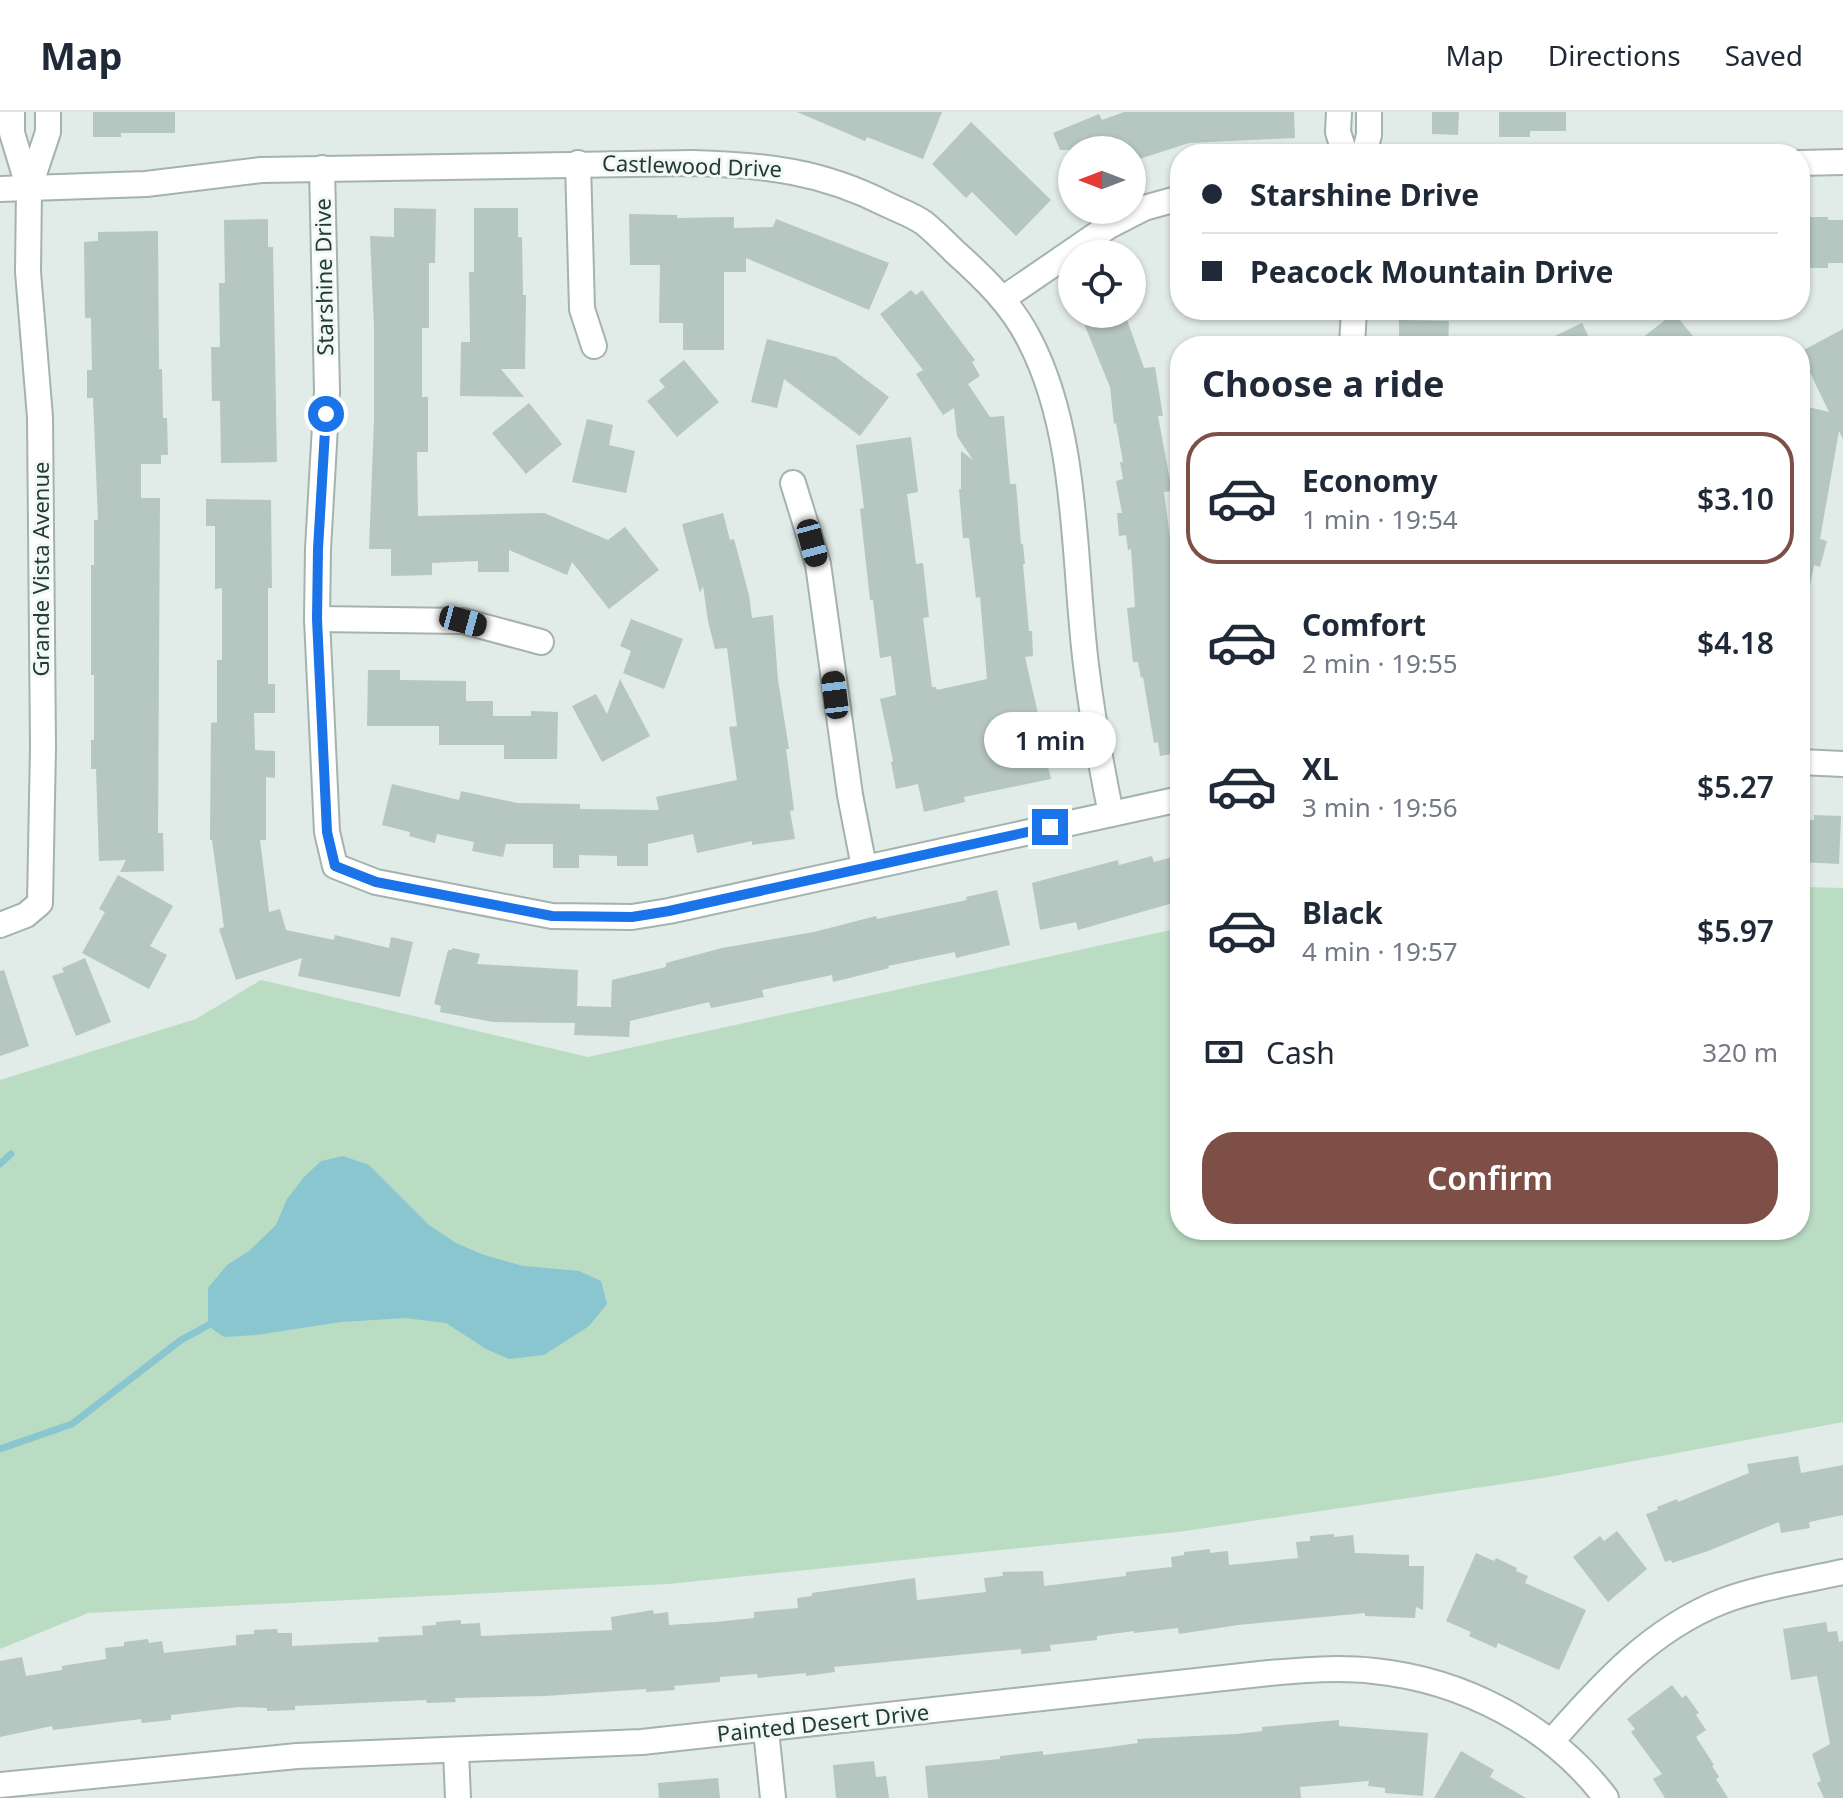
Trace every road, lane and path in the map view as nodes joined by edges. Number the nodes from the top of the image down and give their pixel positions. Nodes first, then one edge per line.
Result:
1 (12, 112) edge
2 (48, 112) edge
3 (1339, 112) edge
4 (1369, 112) edge
5 (1342, 144) edge
6 (1367, 144) edge
7 (1843, 162) edge
8 (578, 163) junction
9 (1810, 163) edge
10 (322, 168) junction
11 (0, 189) edge
12 (29, 189) junction
13 (1170, 201) edge
14 (1004, 298) junction
15 (594, 346) dead end
16 (793, 483) dead end
17 (317, 619) junction
18 (541, 642) dead end
19 (1810, 762) edge
20 (1843, 764) edge
21 (1170, 801) edge
22 (1111, 814) junction
23 (864, 867) junction
24 (0, 925) edge
25 (1843, 1572) edge
26 (766, 1730) junction
27 (1552, 1741) junction
28 (456, 1751) junction
29 (0, 1785) edge
30 (71, 1789) edge
31 (458, 1798) edge
32 (773, 1798) edge
33 (1606, 1798) edge

1 - 12 street, Grande Vista Avenue
2 - 12 street, Grande Vista Avenue
3 - 5 street
4 - 6 street
7 - 9 street
8 - 10 street, Castlewood Drive
8 - 14 street, Castlewood Drive
8 - 15 street
10 - 12 street, Castlewood Drive
10 - 17 street, Starshine Drive
11 - 12 street, Castlewood Drive
12 - 24 street, Grande Vista Avenue
13 - 14 street
14 - 22 street, Castlewood Drive
16 - 23 street
17 - 18 street
17 - 23 street, Starshine Drive
19 - 20 street
21 - 22 street
22 - 23 street
25 - 27 street
26 - 27 street, Painted Desert Drive
26 - 28 street, Painted Desert Drive
26 - 32 street
27 - 33 street, Painted Desert Drive
28 - 30 street, Painted Desert Drive
28 - 31 street
29 - 30 street, Painted Desert Drive

